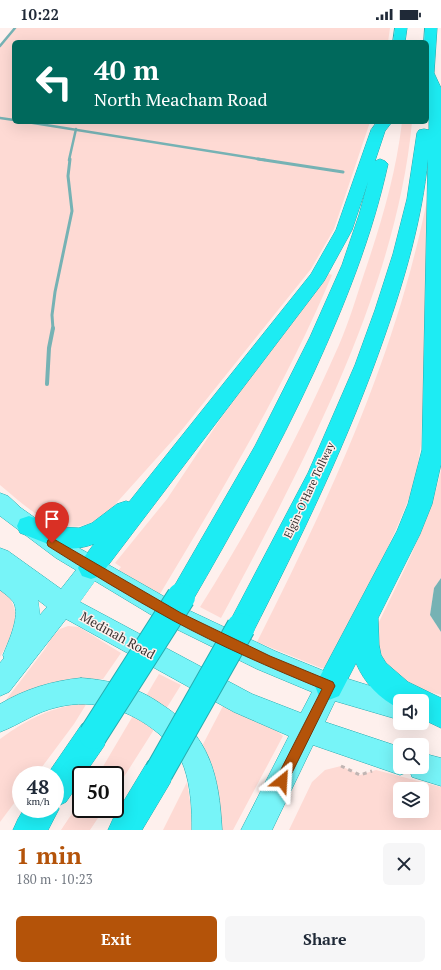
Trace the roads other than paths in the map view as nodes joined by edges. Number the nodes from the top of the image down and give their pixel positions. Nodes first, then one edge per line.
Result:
1 (401, 28) edge
2 (431, 28) edge
3 (399, 40) edge
4 (429, 64) edge
5 (429, 83) edge
6 (383, 124) edge
7 (388, 124) edge
8 (425, 124) edge
9 (148, 494) junction
10 (0, 502) edge
11 (29, 526) junction
12 (0, 558) edge
13 (91, 568) junction
14 (0, 576) edge
15 (63, 605) junction
16 (366, 614) junction
17 (4, 678) edge
18 (329, 686) junction
19 (403, 694) edge
20 (393, 705) edge
21 (429, 707) edge
22 (441, 713) edge
23 (429, 716) edge
24 (0, 719) edge
25 (441, 719) edge
26 (308, 730) junction
27 (393, 759) edge
28 (429, 769) edge
29 (441, 772) edge
30 (64, 778) edge
31 (37, 818) edge
32 (29, 830) edge
33 (124, 830) edge
34 (206, 830) edge
35 (256, 830) edge

1 - 3 highway
2 - 4 highway
5 - 16 highway
6 - 9 highway
7 - 30 highway, bridge
8 - 33 highway, Elgin-O'Hare Tollway, bridge
9 - 11 highway
9 - 13 highway
10 - 11 main road
11 - 13 main road
12 - 15 main road, Medinah Road
13 - 15 main road
13 - 18 main road
14 - 17 main road
15 - 17 main road
15 - 26 main road, Medinah Road
16 - 18 highway
16 - 19 highway
18 - 20 main road
18 - 26 main road
21 - 22 highway
23 - 25 main road
24 - 34 main road
26 - 27 main road, Medinah Road
26 - 35 main road
28 - 29 main road
31 - 32 highway

